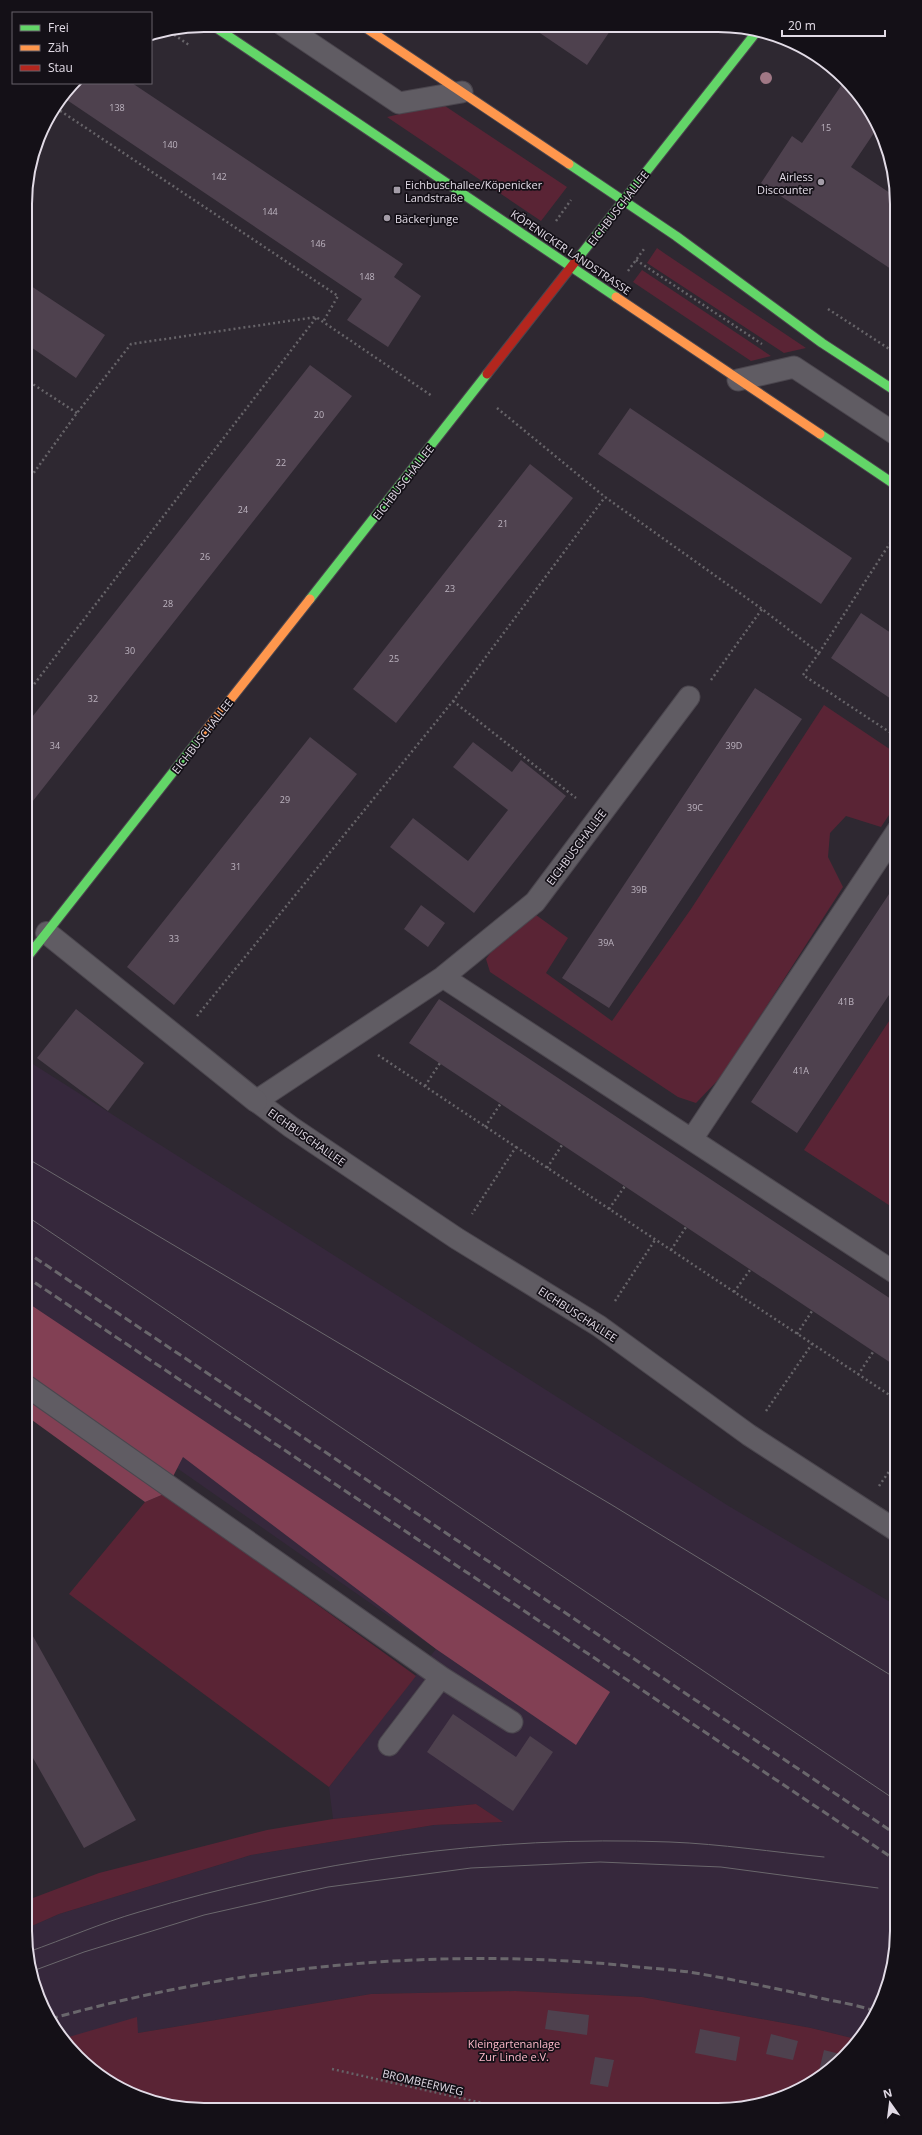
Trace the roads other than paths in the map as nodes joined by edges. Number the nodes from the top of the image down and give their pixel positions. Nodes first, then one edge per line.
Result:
1 (222, 32) edge
2 (292, 32) edge
3 (372, 32) edge
4 (754, 35) edge
5 (462, 92) junction
6 (624, 201) junction
7 (572, 267) junction
8 (738, 380) junction
9 (890, 387) edge
10 (890, 430) edge
11 (890, 481) edge
12 (689, 697) road end
13 (890, 842) edge
14 (47, 933) junction
15 (32, 951) edge
16 (443, 977) junction
17 (256, 1101) junction
18 (692, 1139) junction
19 (890, 1269) edge
20 (32, 1390) edge
21 (890, 1526) edge
22 (441, 1677) junction
23 (512, 1722) dead end
24 (389, 1745) dead end

1 - 7 main road, KÖPENICKER LANDSTRASSE
2 - 5 lane
3 - 5 main road
4 - 6 main road, EICHBUSCHALLEE
5 - 6 main road
6 - 7 main road, EICHBUSCHALLEE
6 - 9 main road
7 - 8 main road, KÖPENICKER LANDSTRASSE
7 - 14 main road, EICHBUSCHALLEE
8 - 10 lane
8 - 11 main road, KÖPENICKER LANDSTRASSE
12 - 16 lane, EICHBUSCHALLEE
13 - 18 lane
14 - 15 main road, EICHBUSCHALLEE
14 - 17 street, EICHBUSCHALLEE
16 - 17 lane, EICHBUSCHALLEE
16 - 18 lane
17 - 21 lane, EICHBUSCHALLEE
18 - 19 lane
20 - 22 lane
22 - 23 lane
22 - 24 lane

